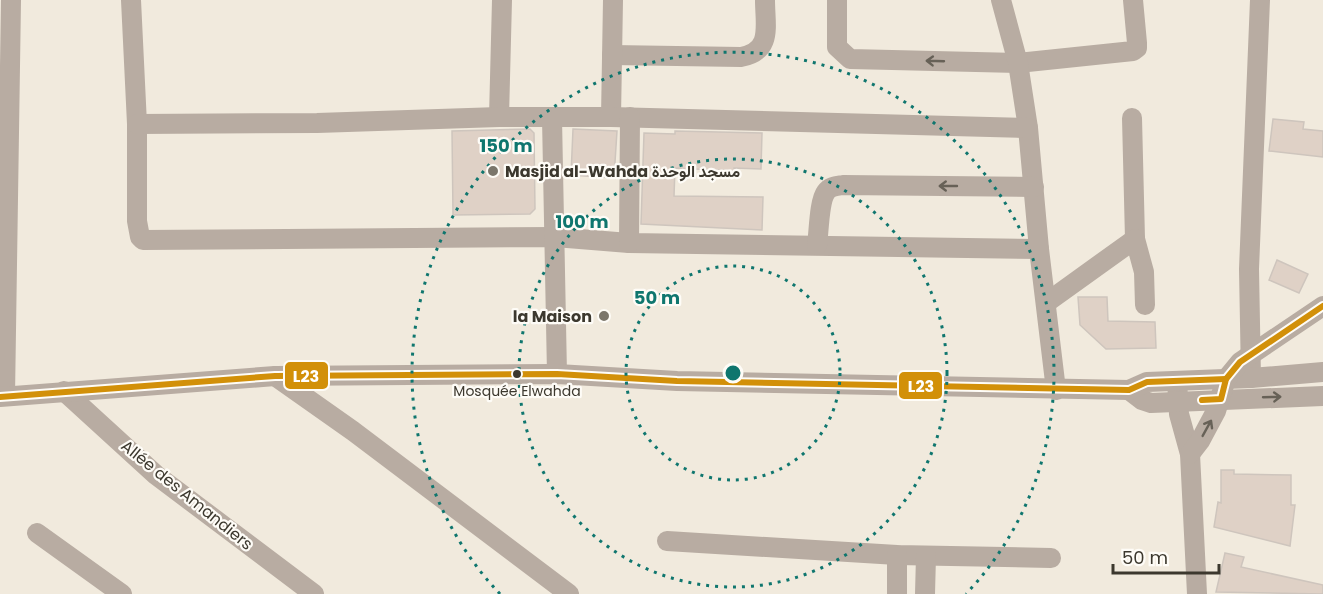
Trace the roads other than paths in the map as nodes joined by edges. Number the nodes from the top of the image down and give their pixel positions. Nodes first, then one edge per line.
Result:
1 (11, 0) edge
2 (131, 0) edge
3 (502, 0) edge
4 (613, 0) edge
5 (765, 0) edge
6 (837, 0) edge
7 (1001, 0) edge
8 (1133, 0) edge
9 (1260, 0) edge
10 (612, 56) junction
11 (1018, 63) junction
12 (500, 117) junction
13 (621, 117) junction
14 (552, 118) junction
15 (1132, 118) dead end
16 (137, 124) junction
17 (1028, 128) junction
18 (1034, 187) junction
19 (555, 237) junction
20 (1135, 239) junction
21 (629, 243) junction
22 (817, 245) junction
23 (1039, 249) junction
24 (1046, 303) junction
25 (1145, 305) dead end
26 (1323, 306) edge
27 (1250, 353) junction
28 (1323, 372) edge
29 (556, 374) junction
30 (275, 375) junction
31 (1251, 378) junction
32 (1226, 379) junction
33 (1177, 381) junction
34 (1056, 390) junction
35 (1129, 390) junction
36 (64, 391) junction
37 (3, 396) edge
38 (1323, 396) edge
39 (1221, 399) junction
40 (1178, 401) junction
41 (1190, 454) junction
42 (38, 533) dead end
43 (668, 541) dead end
44 (897, 555) junction
45 (926, 556) junction
46 (1051, 558) dead end
47 (122, 594) edge
48 (315, 594) edge
49 (569, 594) edge
50 (897, 594) edge
51 (925, 594) edge
52 (1197, 594) edge

1 - 37 street
2 - 16 street
3 - 12 street
4 - 10 street
5 - 10 street
11 -> 6 street
7 - 11 street
8 - 11 street
9 - 27 street
10 - 13 street
11 - 17 street
12 - 14 street
12 - 16 street
13 - 14 street
13 - 17 street
13 - 21 street
14 - 19 street
15 - 20 street
16 - 19 street
17 - 18 street
18 -> 22 street
18 - 23 street
19 - 21 street
19 - 29 street
20 - 24 street
20 - 25 street
21 - 22 street
22 - 23 street
23 - 24 street
24 - 34 street
26 - 27 street
27 - 31 street
27 - 32 street
28 - 31 street
29 - 30 street
29 - 34 street
30 - 36 street
30 - 49 street
31 - 32 street
32 - 33 street
32 - 39 street
33 - 35 street
33 - 40 street
34 - 35 street
35 - 40 street
36 - 37 street
36 - 48 street, Allée des Amandiers
39 -> 38 street
39 - 40 street
41 -> 39 street
40 - 41 street
41 - 52 street
42 - 47 street
43 - 44 street
44 - 45 street
44 - 50 street
45 - 46 street
45 - 51 street

